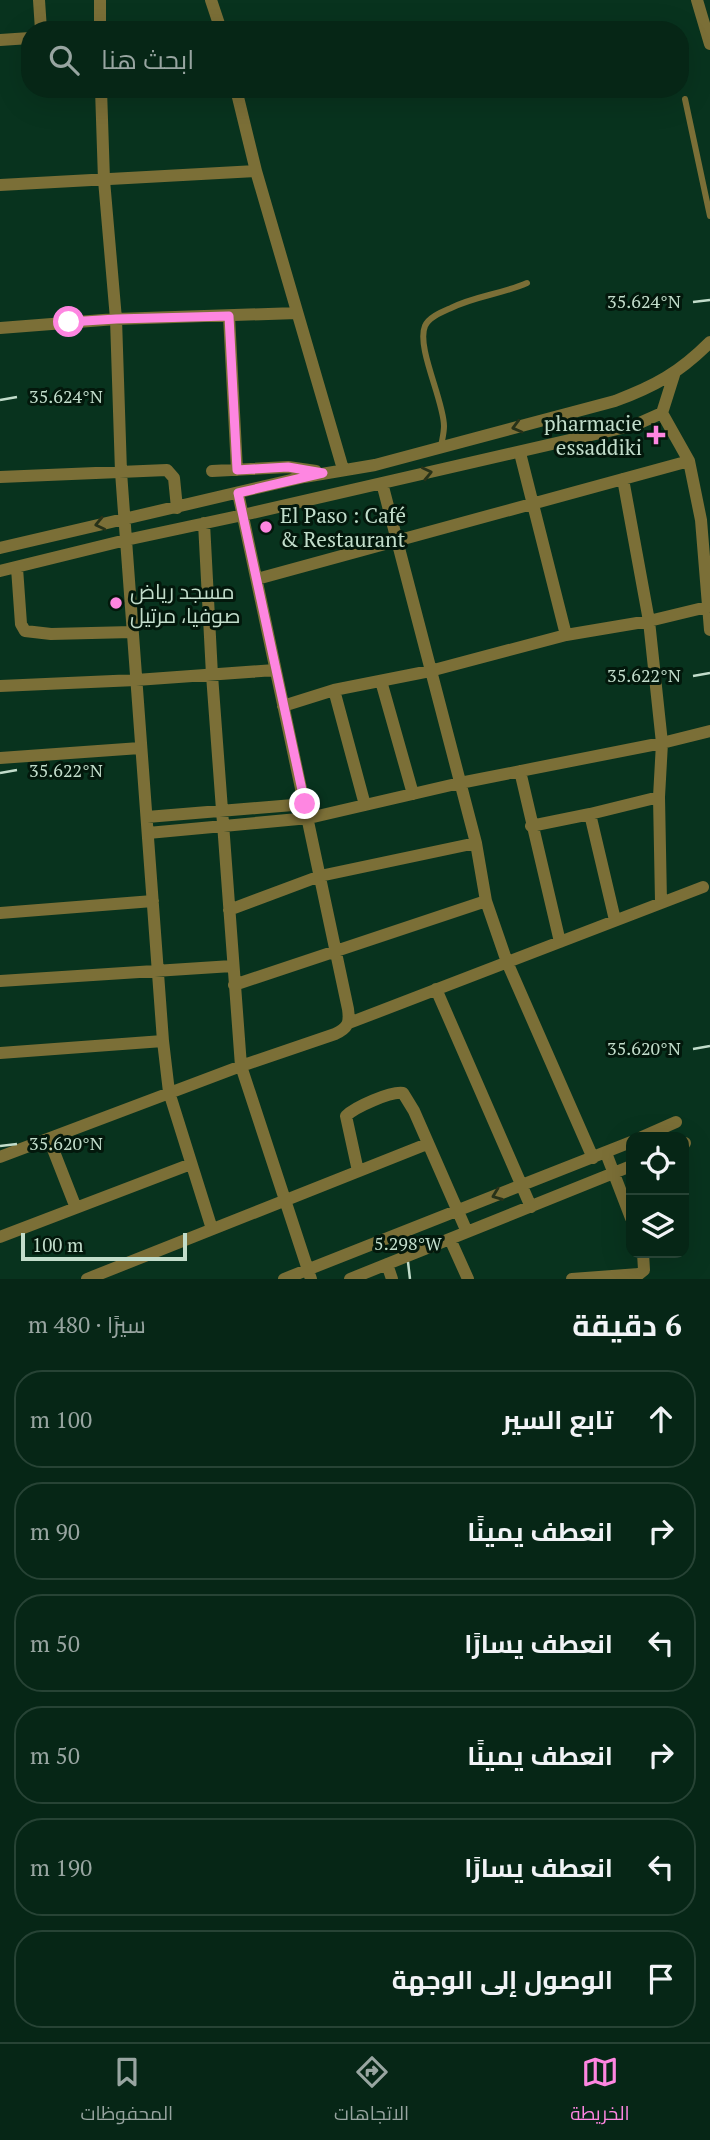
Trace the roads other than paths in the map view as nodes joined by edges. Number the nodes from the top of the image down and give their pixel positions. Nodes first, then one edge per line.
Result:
1 (39, 0) edge
2 (100, 0) edge
3 (211, 0) edge
4 (696, 0) edge
5 (40, 21) edge
6 (100, 21) edge
7 (218, 21) edge
8 (21, 39) edge
9 (0, 40) edge
10 (710, 44) edge
11 (102, 98) edge
12 (238, 98) edge
13 (685, 99) dead end
14 (256, 171) junction
15 (104, 180) junction
16 (0, 185) edge
17 (710, 216) edge
18 (527, 282) dead end
19 (297, 313) junction
20 (229, 316) junction
21 (116, 319) junction
22 (0, 328) edge
23 (710, 342) edge
24 (674, 374) junction
25 (662, 413) junction
26 (441, 447) junction
27 (520, 453) junction
28 (689, 461) junction
29 (343, 469) junction
30 (237, 470) junction
31 (212, 471) dead end
32 (121, 472) junction
33 (323, 473) junction
34 (0, 477) edge
35 (623, 479) junction
36 (382, 483) junction
37 (238, 493) junction
38 (533, 503) junction
39 (177, 508) junction
40 (243, 515) junction
41 (126, 518) junction
42 (705, 519) edge
43 (204, 523) junction
44 (126, 540) junction
45 (396, 541) junction
46 (0, 548) edge
47 (17, 568) junction
48 (0, 571) edge
49 (257, 579) junction
50 (707, 607) junction
51 (649, 621) junction
52 (710, 630) edge
53 (132, 632) junction
54 (566, 635) junction
55 (275, 670) junction
56 (430, 671) junction
57 (212, 675) junction
58 (136, 680) junction
59 (381, 681) junction
60 (0, 686) edge
61 (334, 690) junction
62 (283, 706) junction
63 (710, 731) edge
64 (662, 743) junction
65 (141, 748) junction
66 (0, 758) edge
67 (520, 771) junction
68 (460, 783) junction
69 (413, 794) junction
70 (659, 797) junction
71 (305, 804) junction
72 (365, 805) junction
73 (222, 811) junction
74 (590, 814) junction
75 (147, 817) junction
76 (309, 818) junction
77 (531, 826) junction
78 (223, 827) junction
79 (148, 832) junction
80 (476, 843) junction
81 (320, 876) junction
82 (703, 887) dead end
83 (153, 901) junction
84 (486, 901) junction
85 (661, 902) junction
86 (229, 910) junction
87 (0, 913) edge
88 (615, 920) junction
89 (560, 942) junction
90 (335, 952) junction
91 (508, 961) junction
92 (232, 966) junction
93 (158, 972) junction
94 (0, 981) edge
95 (234, 985) junction
96 (436, 989) junction
97 (349, 1023) junction
98 (163, 1041) junction
99 (0, 1053) edge
100 (241, 1066) junction
101 (169, 1092) junction
102 (676, 1122) dead end
103 (653, 1132) edge
104 (49, 1139) junction
105 (427, 1144) junction
106 (626, 1144) edge
107 (606, 1153) junction
108 (0, 1157) edge
109 (593, 1158) junction
110 (191, 1164) junction
111 (626, 1168) edge
112 (358, 1171) junction
113 (615, 1173) junction
114 (521, 1186) junction
115 (285, 1200) junction
116 (626, 1203) edge
117 (531, 1207) junction
118 (76, 1208) junction
119 (456, 1212) junction
120 (212, 1229) junction
121 (467, 1232) junction
122 (0, 1237) edge
123 (450, 1239) junction
124 (643, 1258) edge
125 (387, 1265) junction
126 (309, 1274) edge
127 (88, 1279) edge
128 (284, 1279) edge
129 (350, 1279) edge
130 (392, 1279) edge
131 (468, 1279) edge
132 (572, 1279) edge

1 - 5 street
2 - 6 street
3 - 7 street
4 - 10 street
8 - 9 street
11 - 15 street
12 - 14 street
13 - 17 lane
14 - 15 street
14 - 19 street
15 - 16 street
15 - 21 street
18 - 26 lane
19 - 20 street
19 - 29 street
20 - 21 street
20 - 30 street
21 - 22 street
21 - 32 street
23 - 24 street
24 - 25 street
24 -> 26 street
25 - 27 street
25 - 28 street
26 - 29 street
36 -> 27 street
27 - 38 street
28 - 35 street
28 - 42 street
29 - 33 street
30 - 31 street
30 - 33 street
32 - 34 street
32 - 39 street
32 - 41 street
33 - 37 street
35 - 38 street
35 - 51 street
36 - 40 street
36 - 45 street
37 - 39 street
37 - 40 street
38 - 45 street
38 - 54 street
39 - 41 street
40 - 43 street
40 - 49 street
41 - 44 street
41 -> 46 street
42 - 50 street
43 - 44 street
43 - 57 street
44 - 47 street
44 - 53 street
45 - 49 street
45 - 56 street
47 - 48 street
47 - 53 street
49 - 55 street
50 - 51 street
50 - 52 street
51 - 54 street
51 - 64 street
53 - 58 street
54 - 56 street
55 - 57 street
55 - 62 street
56 - 59 street
56 - 68 street
57 - 58 street
57 - 73 street
58 - 60 street
58 - 65 street
59 - 61 street
59 - 69 street
61 - 62 street
61 - 72 street
62 - 71 street
63 - 64 street
64 - 67 street
64 - 70 street
65 - 66 street
65 - 75 street
67 - 68 street
67 - 77 street
68 - 69 street
68 - 80 street
69 - 72 street
70 - 74 street
70 - 85 street
71 - 73 street
71 - 76 street
72 - 76 street
73 - 75 street
73 - 78 street
74 - 77 street
74 - 88 street
75 - 79 street
76 - 78 street
76 - 81 street
77 - 89 street
78 - 79 street
78 - 86 street
79 - 83 street
80 - 81 street
80 - 84 street
81 - 86 street
81 - 90 street
82 - 85 street
83 - 87 street
83 - 93 street
84 - 90 street
84 - 91 street
85 - 88 street
86 - 92 street
88 - 89 street
89 - 91 street
90 - 95 street
90 - 97 street
91 - 96 street
91 - 109 street
92 - 93 street
92 - 95 street
93 - 94 street
93 - 98 street
95 - 100 street
96 - 97 street
96 - 114 street
97 - 100 street
98 - 99 street
98 - 101 street
100 - 101 street
100 - 115 street
101 - 104 street
101 - 110 street
102 - 103 street
104 - 108 street
104 - 118 street
105 - 112 street
105 - 112 street
105 - 119 street
106 - 107 street
107 - 109 street
107 - 113 street
109 - 114 street
110 - 118 street
110 - 120 street
111 - 113 street
112 - 115 street
113 - 116 street
113 - 117 street
114 - 117 street
114 -> 119 street
115 - 120 street
115 - 126 street
117 - 121 street
118 - 122 street
119 - 121 street
119 - 126 street
120 - 127 street
121 - 123 street
123 - 125 street
123 - 131 street
124 - 132 street
125 - 129 street
125 - 130 street
126 - 128 street

